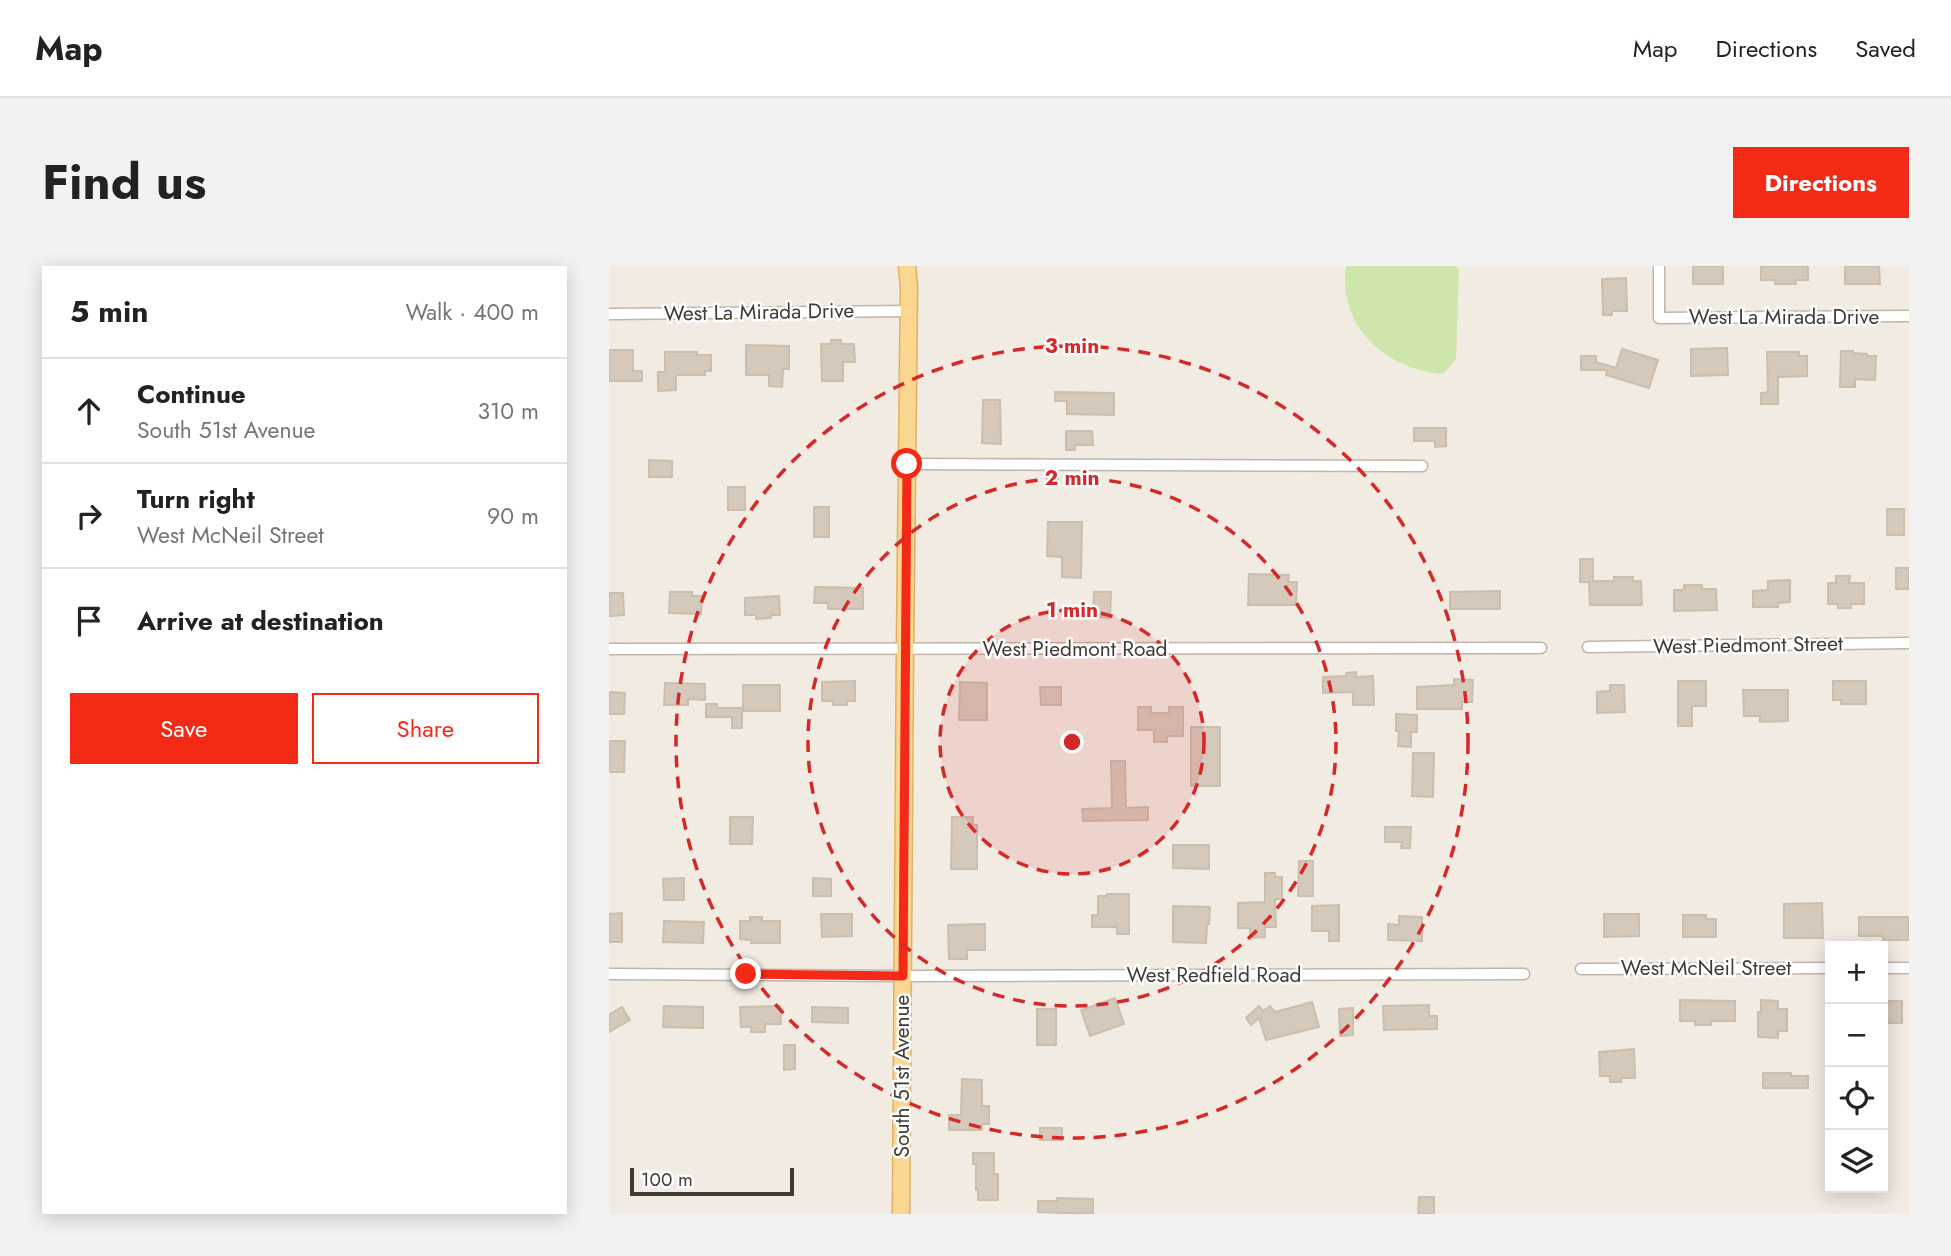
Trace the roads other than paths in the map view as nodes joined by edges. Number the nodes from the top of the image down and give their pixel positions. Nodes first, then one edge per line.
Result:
1 (907, 266) edge
2 (1659, 266) edge
3 (909, 312) junction
4 (609, 314) edge
5 (1909, 316) edge
6 (907, 464) junction
7 (1422, 466) dead end
8 (1909, 643) edge
9 (1588, 647) dead end
10 (1541, 648) dead end
11 (609, 649) edge
12 (905, 649) junction
13 (1825, 968) edge
14 (1888, 968) edge
15 (1909, 968) edge
16 (1581, 969) dead end
17 (609, 974) edge
18 (1524, 974) dead end
19 (903, 976) junction
20 (901, 1214) edge

1 - 3 main road, South 51st Avenue
2 - 5 street, West La Mirada Drive
3 - 4 street, West La Mirada Drive
3 - 6 main road, South 51st Avenue
6 - 7 street
6 - 12 main road, South 51st Avenue
8 - 9 street, West Piedmont Street
10 - 12 street, West Piedmont Road
11 - 12 street, West Piedmont Road
12 - 19 main road, South 51st Avenue
13 - 16 street, West McNeil Street
14 - 15 street
17 - 19 street
18 - 19 street, West Redfield Road
19 - 20 main road, South 51st Avenue

